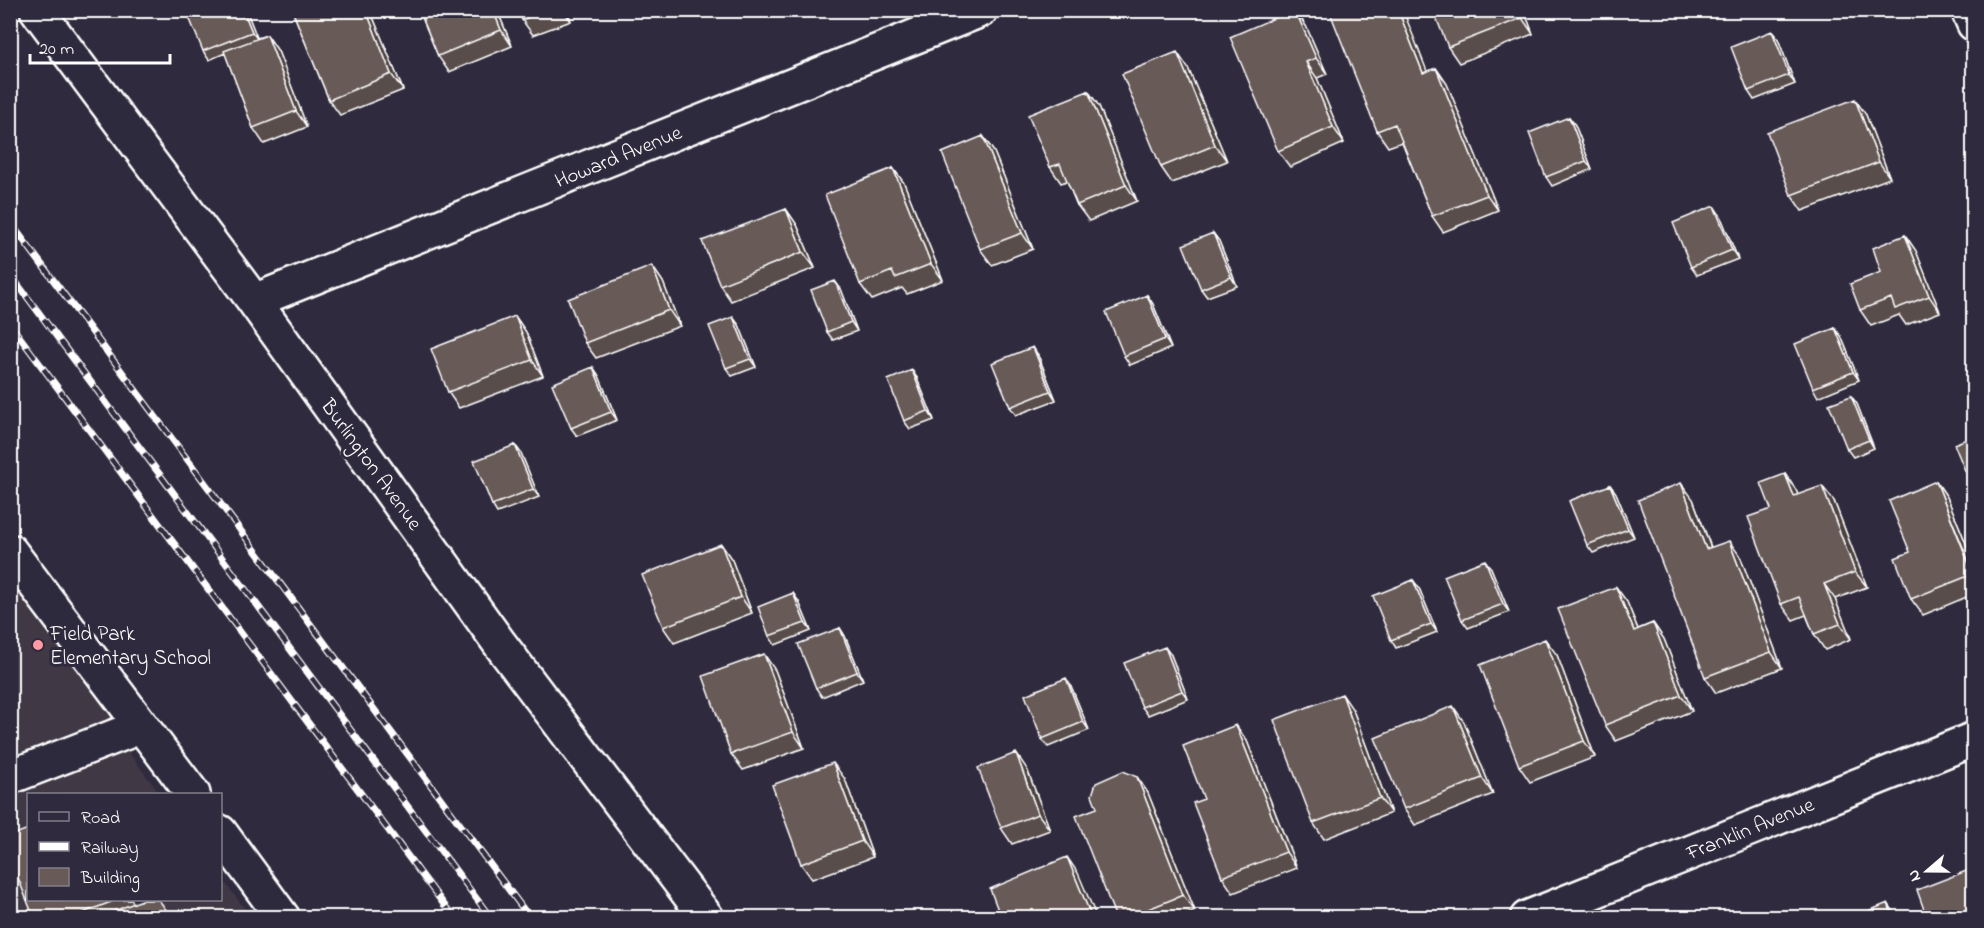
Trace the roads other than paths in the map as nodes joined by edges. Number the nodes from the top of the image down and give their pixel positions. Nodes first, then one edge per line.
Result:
1 (37, 10) edge
2 (981, 10) edge
3 (1968, 10) edge
4 (1974, 24) edge
5 (254, 301) junction
6 (10, 550) edge
7 (142, 726) junction
8 (1974, 739) edge
9 (10, 777) edge
10 (192, 793) edge
11 (222, 835) edge
12 (284, 918) edge
13 (707, 918) edge
14 (1527, 918) edge

1 - 5 street, Burlington Avenue
2 - 5 street, Howard Avenue
3 - 4 street
5 - 13 street, Burlington Avenue
6 - 7 street
7 - 9 street
7 - 10 street
8 - 14 street, Franklin Avenue
11 - 12 street

